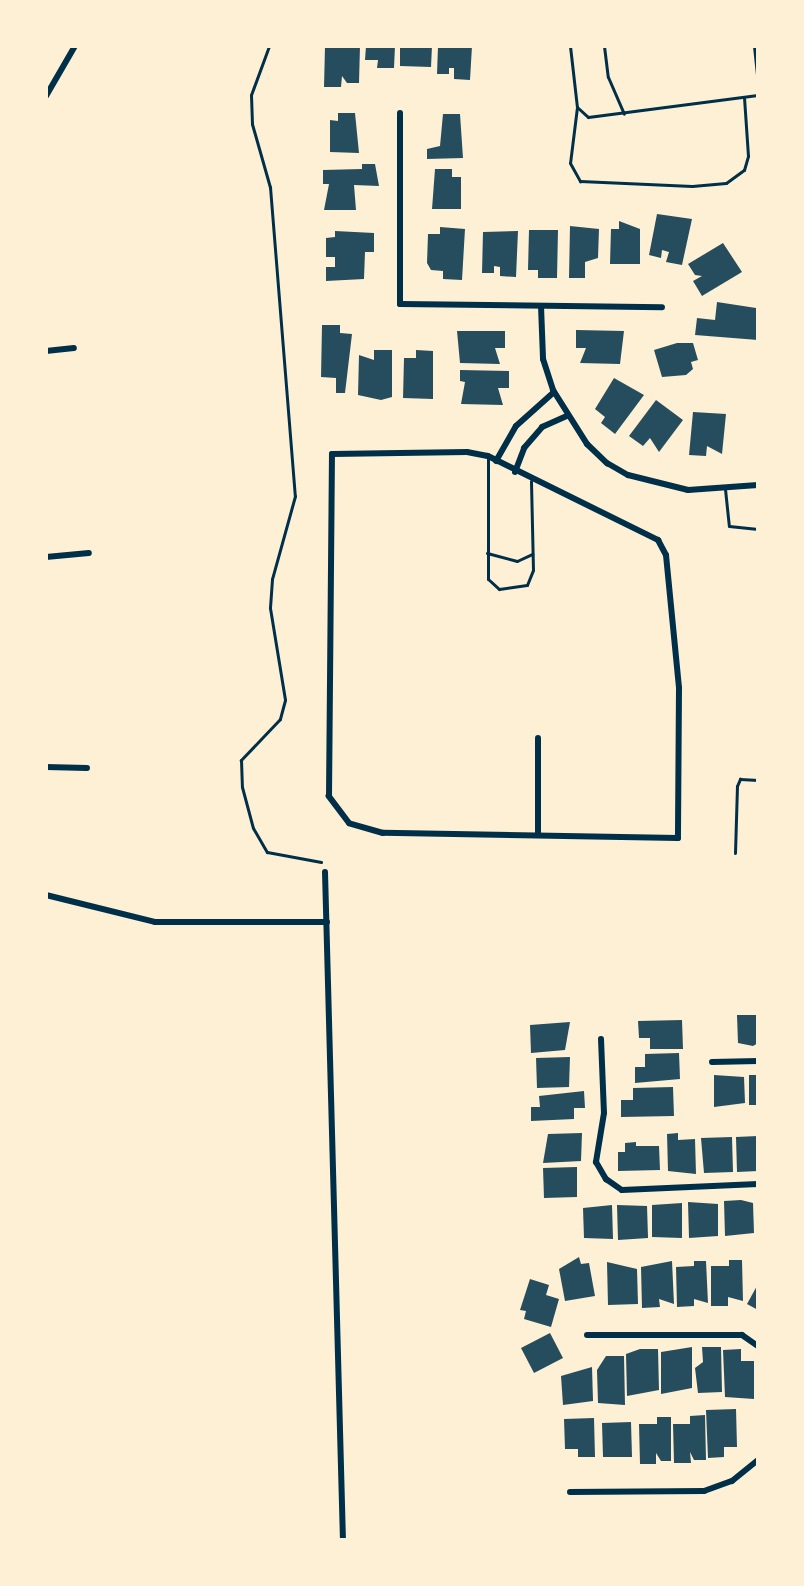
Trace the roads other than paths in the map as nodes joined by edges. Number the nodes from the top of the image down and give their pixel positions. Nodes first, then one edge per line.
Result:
1 (75, 46) edge
2 (570, 46) edge
3 (604, 46) edge
4 (754, 46) edge
5 (758, 85) edge
6 (758, 95) edge
7 (46, 96) edge
8 (744, 97) junction
9 (577, 107) junction
10 (400, 113) dead end
11 (624, 114) junction
12 (541, 306) junction
13 (662, 307) dead end
14 (74, 348) dead end
15 (46, 351) edge
16 (554, 392) junction
17 (567, 416) junction
18 (488, 456) junction
19 (496, 461) junction
20 (515, 472) junction
21 (531, 481) junction
22 (758, 485) edge
23 (725, 489) junction
24 (758, 529) edge
25 (89, 553) dead end
26 (487, 553) junction
27 (532, 554) junction
28 (46, 557) edge
29 (538, 738) dead end
30 (46, 767) edge
31 (87, 768) dead end
32 (758, 780) edge
33 (538, 835) junction
34 (735, 853) dead end
35 (325, 872) road end
36 (46, 895) edge
37 (327, 922) junction
38 (601, 1039) dead end
39 (758, 1061) edge
40 (712, 1062) dead end
41 (758, 1184) edge
42 (587, 1335) dead end
43 (758, 1346) edge
44 (758, 1460) edge
45 (570, 1492) dead end
46 (343, 1540) edge

1 - 7 street
2 - 9 lane
3 - 11 lane
4 - 5 lane
6 - 8 lane
8 - 9 lane
8 - 11 lane
9 - 11 lane
10 - 12 street
12 - 13 street
12 - 16 street
14 - 15 street
16 - 17 street
16 - 19 street
17 - 20 street
17 - 23 street
18 - 19 street
18 - 26 lane
18 - 33 street
19 - 20 street
20 - 21 street
21 - 27 lane
21 - 33 street
22 - 23 street
23 - 24 lane
25 - 28 street
26 - 27 lane
26 - 27 lane
29 - 33 street
30 - 31 street
32 - 34 lane
35 - 37 street
36 - 37 street
37 - 46 street
38 - 41 street
39 - 40 street
42 - 43 street
44 - 45 street

